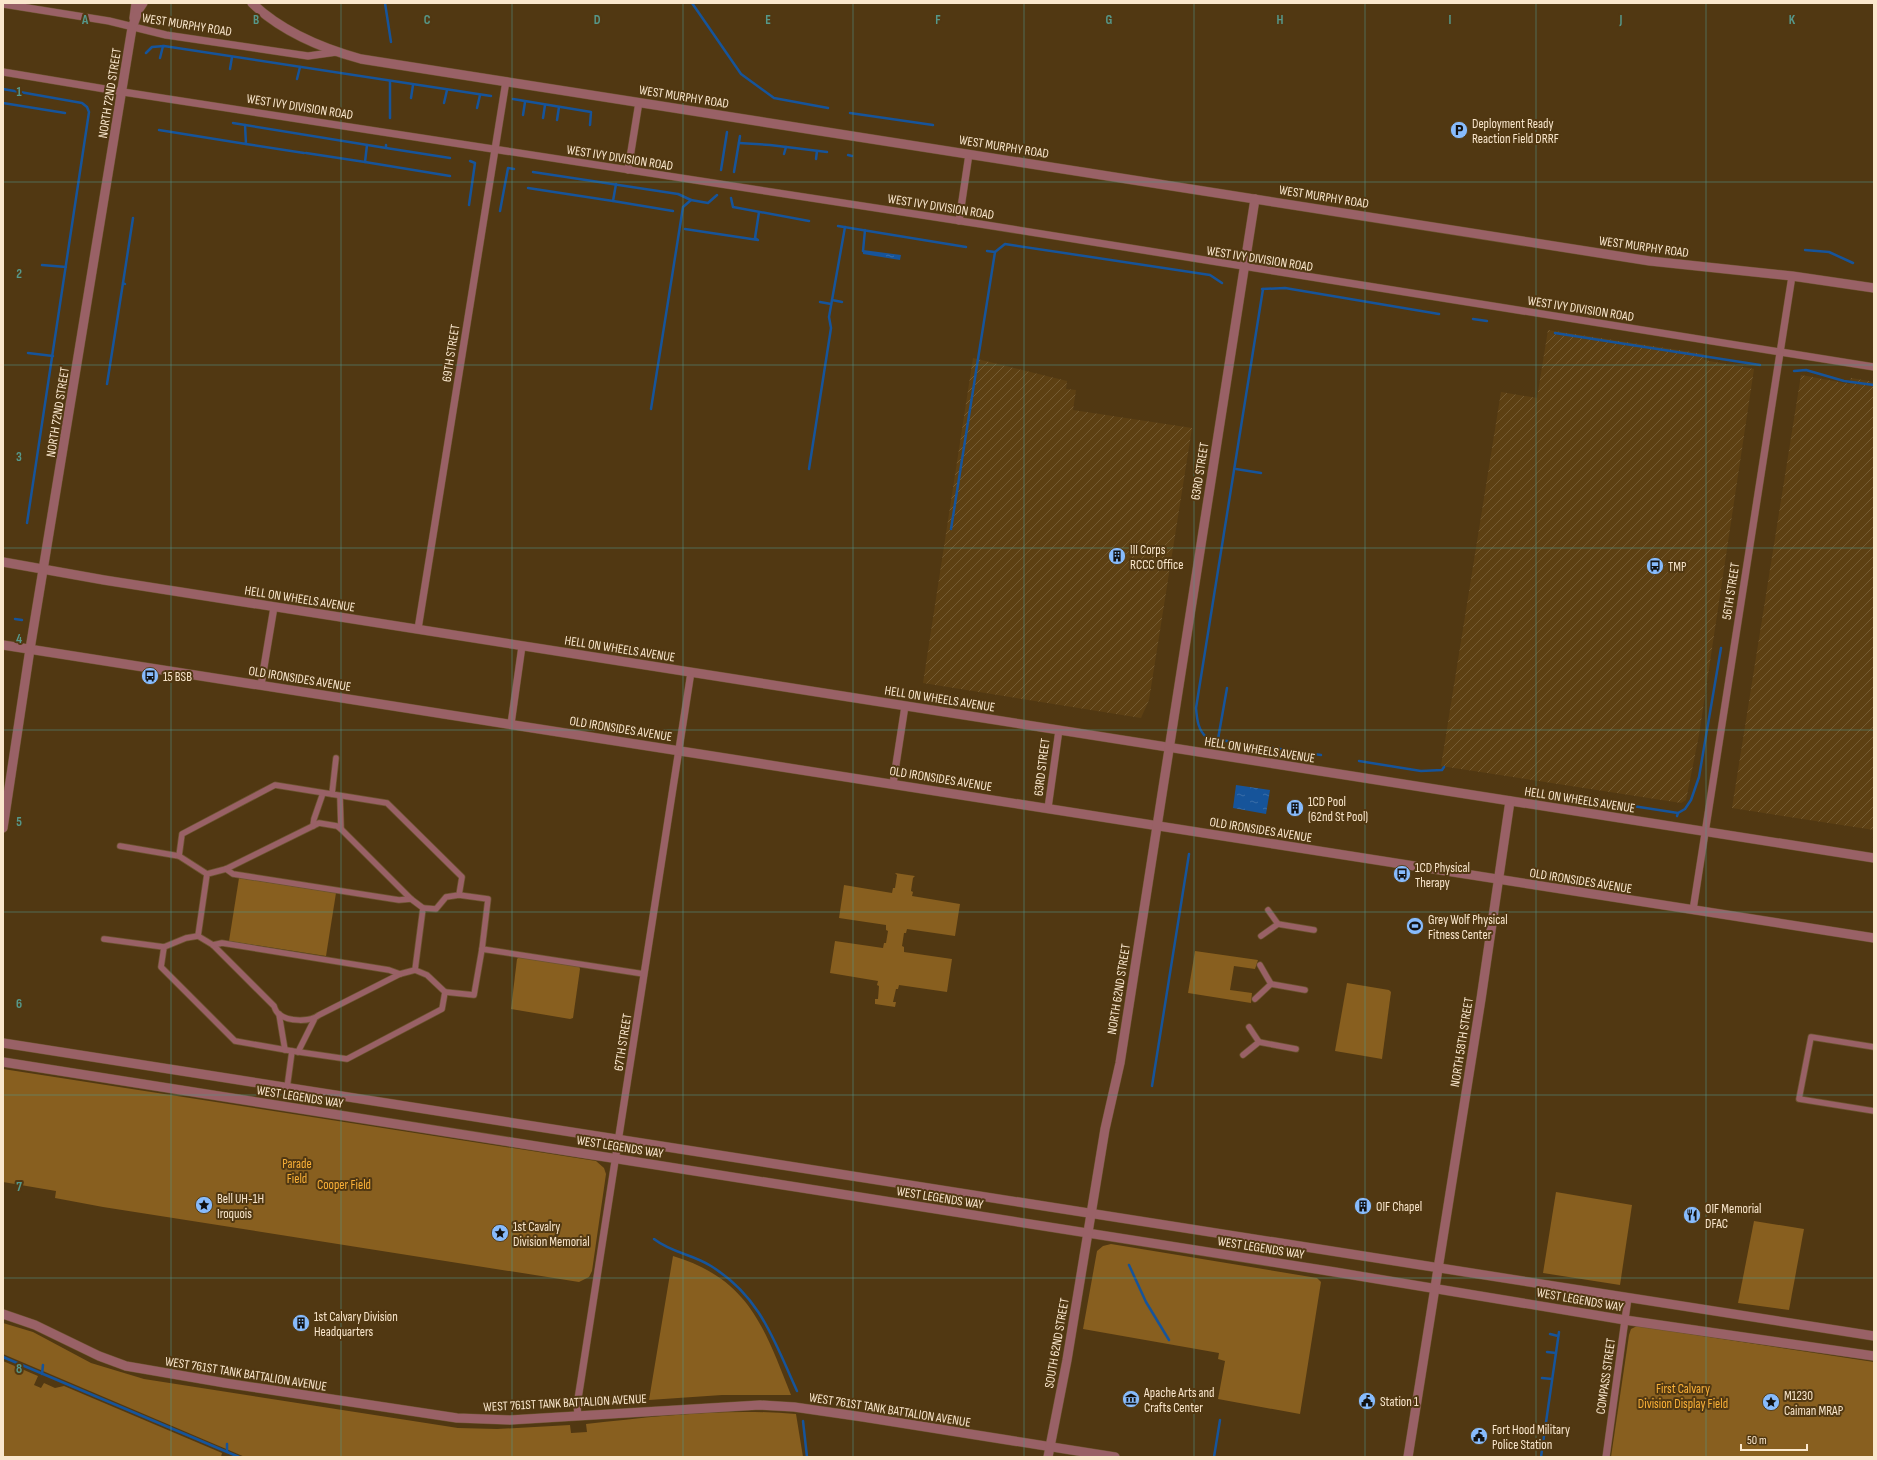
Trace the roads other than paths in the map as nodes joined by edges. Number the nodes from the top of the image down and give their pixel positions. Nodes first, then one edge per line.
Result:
1 (135, 3) edge
2 (143, 3) edge
3 (252, 3) edge
4 (3, 4) edge
5 (132, 28) junction
6 (337, 52) junction
7 (3, 72) edge
8 (506, 81) junction
9 (123, 92) junction
10 (639, 102) junction
11 (495, 148) junction
12 (969, 154) junction
13 (628, 170) junction
14 (1255, 199) junction
15 (959, 221) junction
16 (1245, 268) junction
17 (1792, 276) junction
18 (1874, 288) edge
19 (1779, 353) junction
20 (1874, 367) edge
21 (3, 562) edge
22 (44, 570) junction
23 (274, 607) junction
24 (418, 629) junction
25 (3, 645) edge
26 (522, 646) junction
27 (30, 649) junction
28 (691, 672) junction
29 (261, 685) junction
30 (905, 706) junction
31 (511, 724) junction
32 (1059, 730) junction
33 (1168, 748) junction
34 (678, 750) junction
35 (336, 758) dead end
36 (893, 784) junction
37 (323, 793) junction
38 (332, 794) junction
39 (340, 796) junction
40 (1510, 801) junction
41 (1048, 808) junction
42 (313, 826) junction
43 (1156, 826) junction
44 (3, 828) edge
45 (341, 829) junction
46 (1704, 832) junction
47 (120, 846) dead end
48 (179, 856) junction
49 (1874, 858) edge
50 (226, 868) junction
51 (208, 874) junction
52 (1499, 880) junction
53 (459, 895) junction
54 (411, 899) junction
55 (423, 908) junction
56 (1268, 910) dead end
57 (1693, 910) junction
58 (1278, 924) junction
59 (1314, 930) dead end
60 (198, 936) junction
61 (1261, 936) dead end
62 (1874, 938) edge
63 (104, 939) dead end
64 (213, 944) junction
65 (164, 947) junction
66 (482, 949) junction
67 (1260, 965) dead end
68 (414, 970) junction
69 (400, 974) junction
70 (644, 974) junction
71 (1271, 984) junction
72 (1305, 990) dead end
73 (445, 992) junction
74 (1255, 999) dead end
75 (279, 1014) junction
76 (314, 1020) junction
77 (1249, 1028) dead end
78 (1259, 1042) junction
79 (3, 1043) edge
80 (1874, 1047) edge
81 (1296, 1049) dead end
82 (284, 1050) junction
83 (296, 1051) junction
84 (1243, 1055) dead end
85 (3, 1062) edge
86 (287, 1088) junction
87 (1874, 1111) edge
88 (618, 1140) junction
89 (615, 1159) junction
90 (1090, 1214) junction
91 (1088, 1233) junction
92 (1438, 1268) junction
93 (1435, 1288) junction
94 (1628, 1298) junction
95 (3, 1314) edge
96 (1625, 1320) junction
97 (1874, 1336) edge
98 (1874, 1356) edge
99 (578, 1416) junction
100 (1051, 1447) junction
101 (1048, 1457) edge
102 (1115, 1457) edge
103 (1408, 1457) edge
104 (1606, 1457) edge

1 - 5 street
2 - 5 street, NORTH 72ND STREET
3 - 6 street
4 - 5 street, WEST MURPHY ROAD
5 - 6 street, WEST MURPHY ROAD
5 - 9 street, NORTH 72ND STREET
6 - 8 street, WEST MURPHY ROAD
7 - 9 street, WEST IVY DIVISION ROAD
8 - 10 street, WEST MURPHY ROAD
8 - 11 street, 69TH STREET
9 - 11 street, WEST IVY DIVISION ROAD
9 - 22 street, NORTH 72ND STREET
10 - 12 street, WEST MURPHY ROAD
10 - 13 street
11 - 13 street, WEST IVY DIVISION ROAD
11 - 24 street, 69TH STREET
12 - 14 street, WEST MURPHY ROAD
12 - 15 street
13 - 15 street, WEST IVY DIVISION ROAD
14 - 16 street, 63RD STREET
14 - 17 street, WEST MURPHY ROAD
15 - 16 street, WEST IVY DIVISION ROAD
16 - 19 street, WEST IVY DIVISION ROAD
16 - 33 street, 63RD STREET
17 - 18 street, WEST MURPHY ROAD
17 - 19 street, 56TH STREET
19 - 20 street, WEST IVY DIVISION ROAD
19 - 46 street, 56TH STREET
21 - 22 street, HELL ON WHEELS AVENUE
22 - 23 street, HELL ON WHEELS AVENUE
22 - 27 street, NORTH 72ND STREET
23 - 24 street, HELL ON WHEELS AVENUE
23 - 29 street
24 - 26 street, HELL ON WHEELS AVENUE
25 - 27 street, OLD IRONSIDES AVENUE
26 - 28 street, HELL ON WHEELS AVENUE
26 - 31 street
27 - 29 street, OLD IRONSIDES AVENUE
27 - 44 street, NORTH 72ND STREET
28 - 30 street, HELL ON WHEELS AVENUE
28 - 34 street, 67TH STREET
29 - 31 street, OLD IRONSIDES AVENUE
30 - 32 street, HELL ON WHEELS AVENUE
30 - 36 street
31 - 34 street, OLD IRONSIDES AVENUE
32 - 33 street, HELL ON WHEELS AVENUE
32 - 41 street, 63RD STREET
33 - 40 street, HELL ON WHEELS AVENUE
33 - 43 street, NORTH 62ND STREET
34 - 36 street, OLD IRONSIDES AVENUE
34 - 70 street, 67TH STREET
35 - 38 street
36 - 41 street, OLD IRONSIDES AVENUE
37 - 38 street
37 - 42 street
37 - 48 street
38 - 39 street
39 - 45 street
39 - 53 street
40 - 46 street, HELL ON WHEELS AVENUE
40 - 52 street, NORTH 58TH STREET
41 - 43 street, OLD IRONSIDES AVENUE
42 - 45 street
42 - 50 street
43 - 52 street, OLD IRONSIDES AVENUE
43 - 90 street, NORTH 62ND STREET
45 - 54 street
46 - 49 street, HELL ON WHEELS AVENUE
46 - 57 street, 56TH STREET
47 - 48 street
48 - 51 street
50 - 51 street
50 - 54 street
51 - 60 street
52 - 57 street, OLD IRONSIDES AVENUE
52 - 92 street, NORTH 58TH STREET
53 - 55 street
53 - 66 street
54 - 55 street
55 - 68 street
56 - 58 street
57 - 62 street, OLD IRONSIDES AVENUE
58 - 59 street
58 - 61 street
60 - 64 street
60 - 65 street
63 - 65 street
64 - 69 street
64 - 75 street
65 - 82 street
66 - 70 street
66 - 73 street
67 - 71 street
68 - 69 street
68 - 73 street
69 - 76 street
70 - 88 street, 67TH STREET
71 - 72 street
71 - 74 street
73 - 83 street
75 - 76 street
75 - 82 street
76 - 83 street
77 - 78 street
78 - 81 street
78 - 84 street
79 - 86 street, WEST LEGENDS WAY
80 - 87 street
82 - 83 street
83 - 86 street
85 - 89 street, WEST LEGENDS WAY
86 - 88 street, WEST LEGENDS WAY
88 - 89 street, 67TH STREET
88 - 90 street, WEST LEGENDS WAY
89 - 91 street, WEST LEGENDS WAY
89 - 99 street, 67TH STREET
90 - 91 street, NORTH 62ND STREET
90 - 92 street, WEST LEGENDS WAY
91 - 93 street, WEST LEGENDS WAY
91 - 100 street, SOUTH 62ND STREET
92 - 93 street, NORTH 58TH STREET
92 - 94 street, WEST LEGENDS WAY
93 - 96 street, WEST LEGENDS WAY
93 - 103 street, NORTH 58TH STREET
94 - 96 street, COMPASS STREET
94 - 97 street, WEST LEGENDS WAY
95 - 99 street, WEST 761ST TANK BATTALION AVENUE
96 - 98 street, WEST LEGENDS WAY
96 - 104 street, COMPASS STREET
99 - 100 street, WEST 761ST TANK BATTALION AVENUE
100 - 101 street, SOUTH 62ND STREET
100 - 102 street, WEST 761ST TANK BATTALION AVENUE

